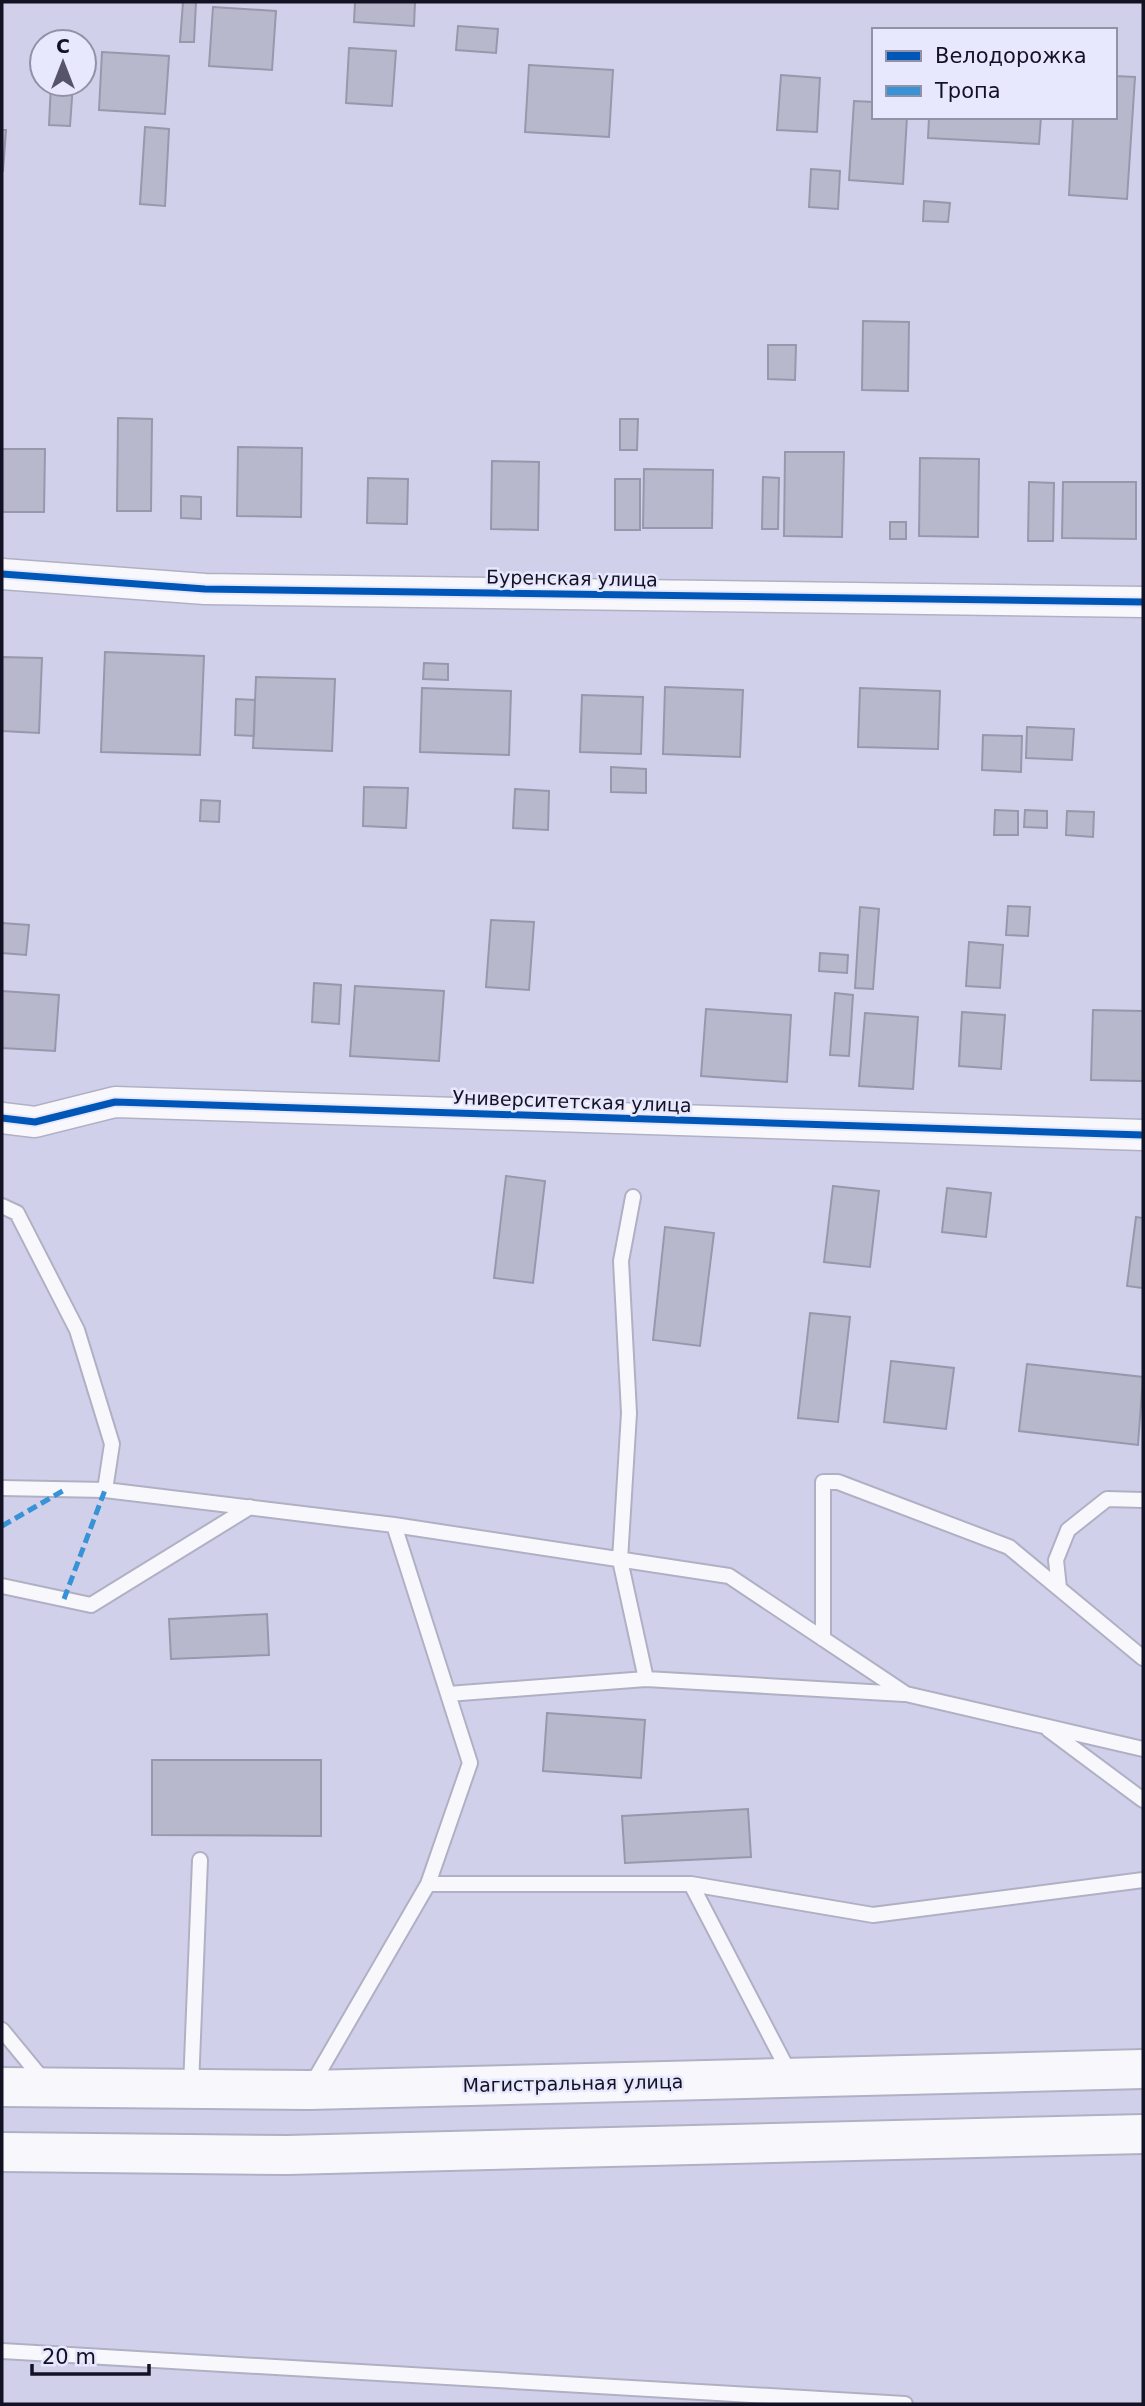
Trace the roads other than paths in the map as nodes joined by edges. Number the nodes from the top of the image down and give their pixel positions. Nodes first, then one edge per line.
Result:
1 (2, 574) edge
2 (1143, 602) edge
3 (2, 1118) edge
4 (1143, 1135) edge
5 (633, 1197) dead end
6 (2, 1206) edge
7 (2, 1488) edge
8 (106, 1490) junction
9 (1143, 1500) edge
10 (250, 1507) junction
11 (394, 1525) junction
12 (620, 1560) junction
13 (2, 1586) edge
14 (1059, 1588) junction
15 (823, 1639) junction
16 (1143, 1658) edge
17 (646, 1679) junction
18 (448, 1694) junction
19 (906, 1694) junction
20 (1045, 1726) junction
21 (1143, 1749) edge
22 (1143, 1800) edge
23 (200, 1860) dead end
24 (1143, 1880) edge
25 (428, 1884) junction
26 (691, 1884) junction
27 (2, 2029) edge
28 (1143, 2069) edge
29 (792, 2078) junction
30 (2, 2087) edge
31 (49, 2088) junction
32 (191, 2088) junction
33 (309, 2090) junction
34 (1143, 2134) edge
35 (2, 2152) edge
36 (2, 2351) edge
37 (905, 2404) edge

1 - 2 street, Буренская улица
3 - 4 street, Университетская улица
5 - 12 lane
6 - 8 lane
7 - 8 lane
8 - 10 lane
9 - 14 lane
10 - 11 lane
10 - 13 lane
11 - 12 lane
11 - 18 lane
12 - 15 lane
12 - 17 lane
14 - 15 lane
14 - 16 lane
15 - 19 lane
17 - 18 lane
17 - 19 lane
18 - 25 lane
19 - 20 lane
20 - 21 lane
20 - 22 lane
23 - 32 lane
24 - 26 lane
25 - 26 lane
25 - 33 lane
26 - 29 lane
27 - 31 lane
28 - 29 main road, Магистральная улица
29 - 33 main road, Магистральная улица
30 - 31 main road, Магистральная улица
31 - 32 main road, Магистральная улица
32 - 33 main road, Магистральная улица
34 - 35 main road
36 - 37 lane

